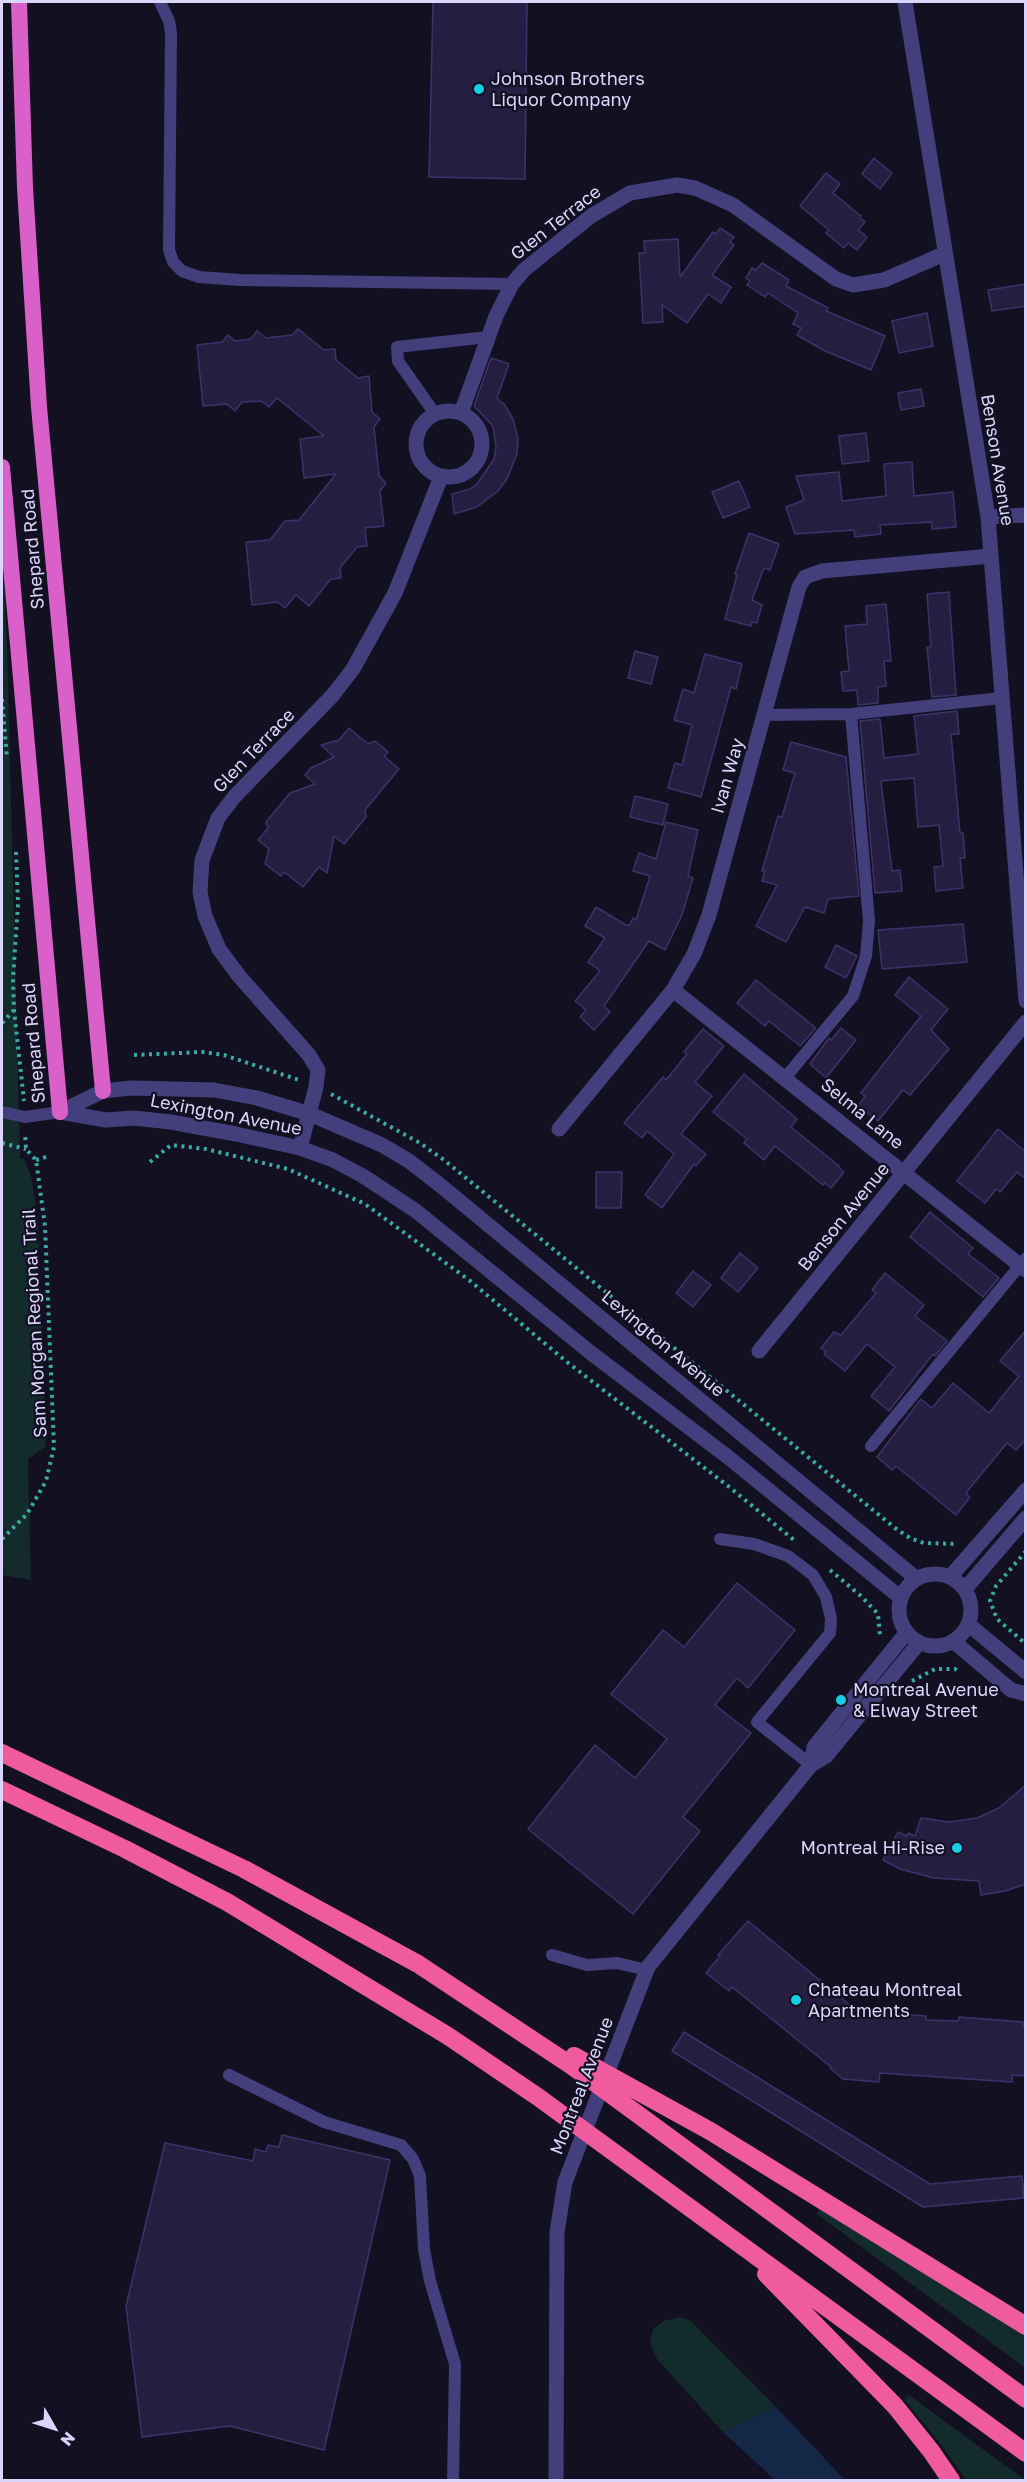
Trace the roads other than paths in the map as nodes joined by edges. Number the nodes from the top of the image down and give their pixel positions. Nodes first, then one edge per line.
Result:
1 (19, 2) edge
2 (160, 2) edge
3 (905, 2) edge
4 (944, 254) junction
5 (512, 284) junction
6 (488, 337) junction
7 (461, 413) junction
8 (435, 414) junction
9 (2, 467) edge
10 (441, 477) junction
11 (1026, 515) edge
12 (988, 517) junction
13 (991, 556) junction
14 (1001, 698) junction
15 (851, 714) junction
16 (765, 715) junction
17 (673, 990) junction
18 (1026, 1000) edge
19 (1026, 1022) edge
20 (785, 1078) junction
21 (103, 1091) junction
22 (2, 1112) edge
23 (60, 1112) junction
24 (310, 1114) junction
25 (560, 1129) dead end
26 (300, 1148) junction
27 (904, 1173) junction
28 (1024, 1264) edge
29 (759, 1351) dead end
30 (872, 1446) dead end
31 (1026, 1490) edge
32 (1026, 1518) edge
33 (720, 1539) dead end
34 (950, 1577) junction
35 (917, 1579) junction
36 (965, 1590) junction
37 (901, 1598) junction
38 (968, 1624) junction
39 (907, 1632) junction
40 (953, 1641) junction
41 (919, 1643) junction
42 (1026, 1672) edge
43 (1026, 1694) edge
44 (2, 1753) edge
45 (811, 1765) junction
46 (2, 1790) edge
47 (552, 1955) dead end
48 (647, 1970) junction
49 (468, 1998) junction
50 (229, 2075) dead end
51 (731, 2238) junction
52 (1026, 2326) edge
53 (1026, 2398) edge
54 (1026, 2453) edge
55 (453, 2481) edge
56 (556, 2481) edge
57 (951, 2481) edge

1 - 21 highway, Shepard Road
2 - 5 lane
3 - 4 street, Benson Avenue
4 - 5 street, Glen Terrace
4 - 12 street, Benson Avenue
5 - 6 street, Glen Terrace
6 - 7 street, Glen Terrace
6 - 8 lane
7 - 8 street
7 - 10 street
8 - 10 street
9 - 23 highway, Shepard Road
10 - 24 street, Glen Terrace
11 - 12 street
12 - 13 street, Benson Avenue
13 - 14 street, Benson Avenue
13 - 16 street, Ivan Way
14 - 15 lane
14 - 18 street, Benson Avenue
15 - 16 lane
15 - 20 lane
16 - 17 street, Ivan Way
17 - 20 street, Selma Lane
17 - 25 street, Ivan Way
19 - 27 street, Benson Avenue
20 - 27 street, Selma Lane
21 - 23 street, Lexington Avenue
21 - 24 street, Lexington Avenue
22 - 23 lane
23 - 26 street, Lexington Avenue
24 - 26 street, Glen Terrace
24 - 35 street, Lexington Avenue
26 - 37 street, Lexington Avenue
27 - 28 street, Selma Lane
27 - 29 street, Benson Avenue
28 - 30 lane
31 - 34 street
32 - 36 street
33 - 45 lane
34 - 35 street
34 - 36 street
35 - 37 street
36 - 38 street
37 - 39 street
38 - 40 street
38 - 42 street
39 - 41 street
39 - 45 street, Montreal Avenue
40 - 41 street
40 - 43 street
41 - 45 street, Montreal Avenue
44 - 49 highway
45 - 48 street, Montreal Avenue
46 - 51 highway
47 - 48 lane
48 - 56 street, Montreal Avenue
49 - 52 highway
49 - 53 highway
50 - 55 lane
51 - 54 highway
51 - 57 highway

